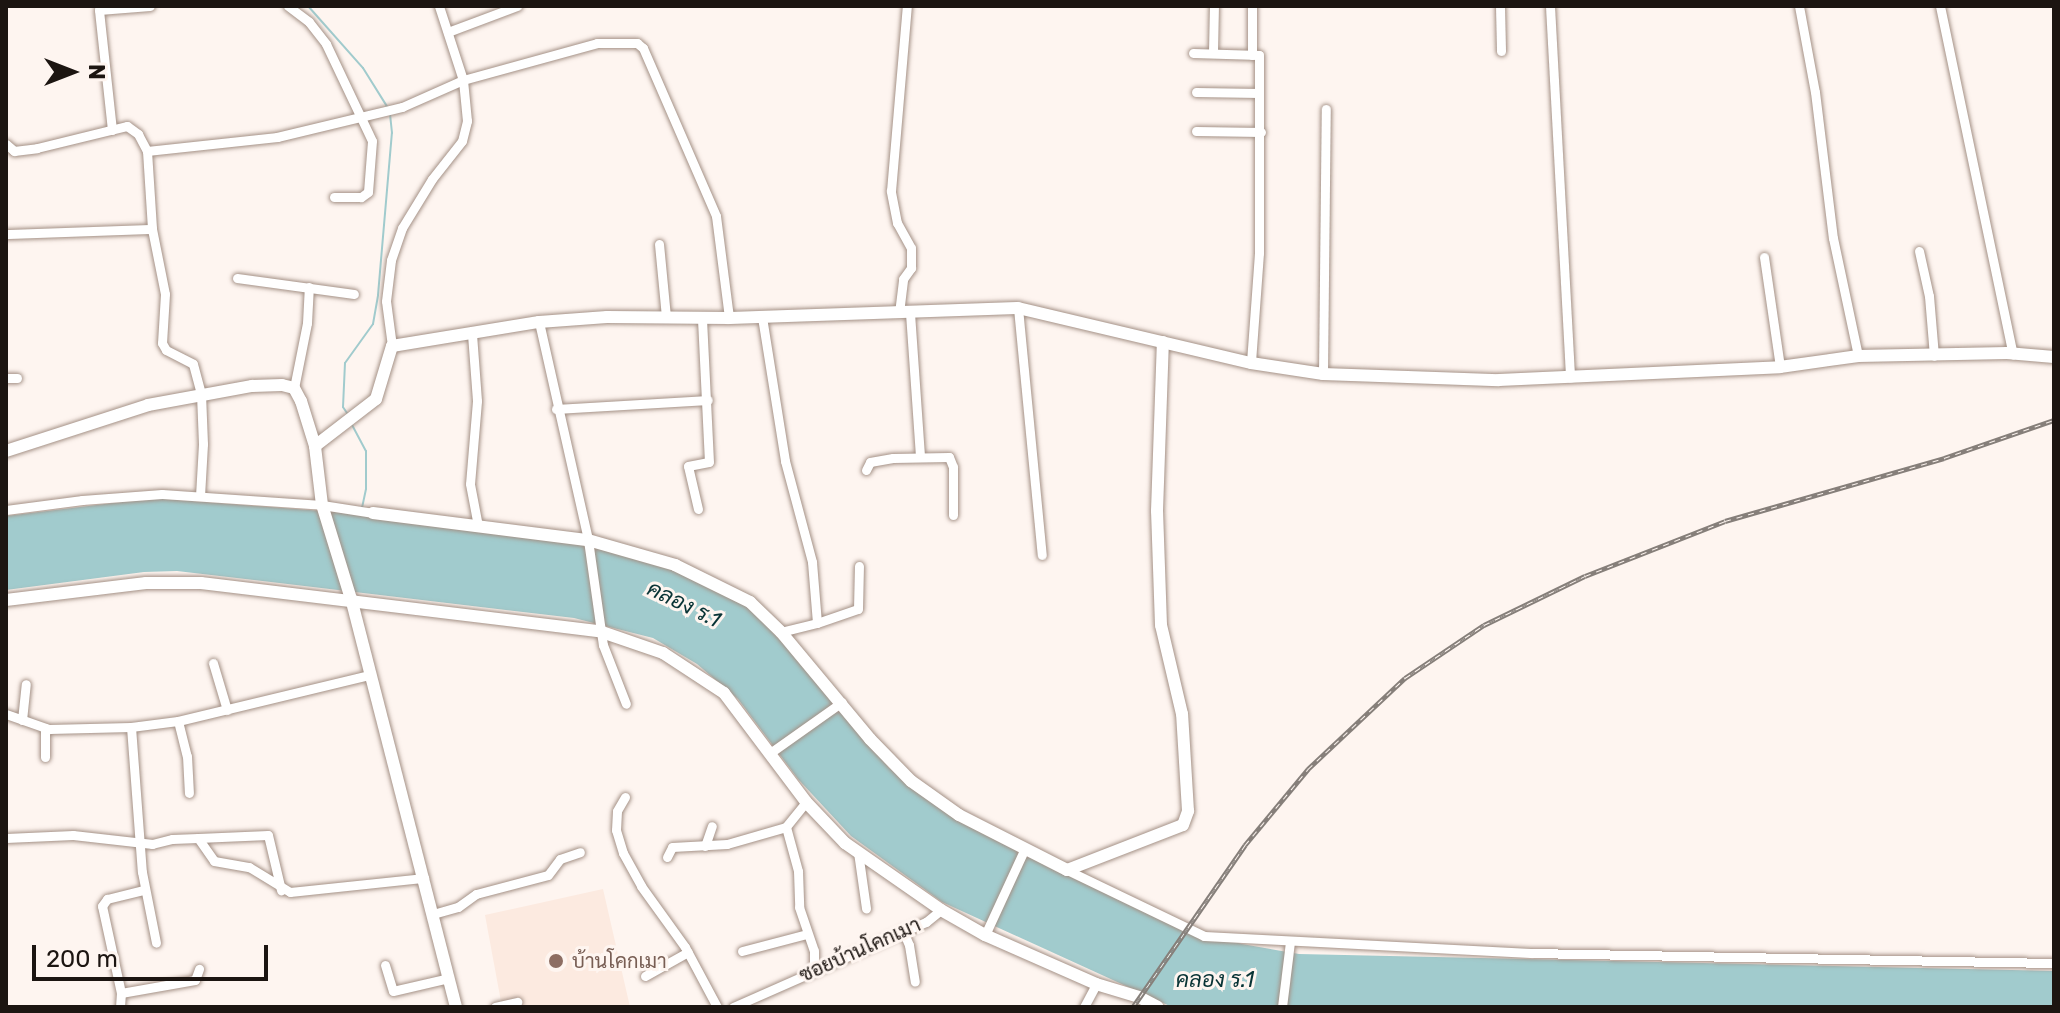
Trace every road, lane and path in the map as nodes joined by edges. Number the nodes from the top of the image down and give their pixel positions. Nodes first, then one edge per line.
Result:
1 (150, 6) edge
2 (288, 6) edge
3 (439, 6) edge
4 (517, 6) edge
5 (907, 6) edge
6 (1214, 6) edge
7 (1252, 6) edge
8 (1500, 6) edge
9 (1550, 6) edge
10 (1799, 6) edge
11 (1940, 6) edge
12 (448, 32) junction
13 (1501, 51) dead end
14 (1213, 52) junction
15 (1193, 53) dead end
16 (1252, 55) junction
17 (463, 80) junction
18 (1196, 92) dead end
19 (1259, 93) junction
20 (1326, 109) dead end
21 (364, 116) junction
22 (112, 130) junction
23 (1196, 131) dead end
24 (1261, 132) junction
25 (6, 144) edge
26 (147, 151) junction
27 (334, 197) dead end
28 (152, 229) junction
29 (6, 234) edge
30 (659, 244) dead end
31 (1919, 251) dead end
32 (1764, 257) dead end
33 (237, 278) dead end
34 (309, 287) junction
35 (354, 294) dead end
36 (1018, 308) junction
37 (905, 313) junction
38 (666, 317) junction
39 (762, 317) junction
40 (702, 318) junction
41 (729, 318) junction
42 (539, 322) junction
43 (472, 334) junction
44 (1163, 342) junction
45 (392, 346) junction
46 (2013, 354) junction
47 (1858, 356) junction
48 (1934, 356) junction
49 (2054, 357) edge
50 (1251, 363) junction
51 (1780, 367) junction
52 (1323, 374) junction
53 (1570, 377) junction
54 (294, 388) junction
55 (201, 394) junction
56 (708, 400) junction
57 (556, 409) junction
58 (315, 446) junction
59 (6, 451) edge
60 (920, 456) junction
61 (866, 470) dead end
62 (200, 496) junction
63 (322, 505) junction
64 (698, 509) dead end
65 (6, 510) edge
66 (373, 513) joint
67 (953, 515) dead end
68 (478, 526) junction
69 (588, 540) junction
70 (1042, 555) dead end
71 (859, 566) dead end
72 (351, 599) junction
73 (6, 600) edge
74 (817, 623) junction
75 (599, 631) junction
76 (781, 632) junction
77 (213, 663) dead end
78 (369, 675) junction
79 (26, 684) dead end
80 (842, 702) junction
81 (626, 704) dead end
82 (227, 710) junction
83 (6, 714) edge
84 (22, 720) junction
85 (178, 721) junction
86 (131, 727) junction
87 (45, 728) junction
88 (770, 753) junction
89 (45, 757) dead end
90 (189, 793) dead end
91 (625, 797) dead end
92 (806, 802) junction
93 (743, 825) dead end
94 (712, 826) dead end
95 (786, 827) junction
96 (749, 836) junction
97 (6, 838) edge
98 (198, 838) junction
99 (139, 841) junction
100 (705, 846) junction
101 (580, 852) dead end
102 (858, 852) junction
103 (1024, 852) junction
104 (667, 857) dead end
105 (1067, 870) junction
106 (424, 878) junction
107 (144, 890) junction
108 (281, 890) junction
109 (866, 908) dead end
110 (941, 910) junction
111 (433, 914) junction
112 (903, 931) junction
113 (987, 932) junction
114 (807, 934) junction
115 (1290, 942) junction
116 (156, 943) dead end
117 (742, 951) dead end
118 (688, 952) junction
119 (2054, 963) edge
120 (385, 965) dead end
121 (199, 969) dead end
122 (814, 969) junction
123 (645, 976) dead end
124 (449, 978) junction
125 (915, 982) dead end
126 (1096, 984) junction
127 (121, 993) junction
128 (517, 1002) dead end
129 (1139, 1002) edge
130 (120, 1007) edge
131 (456, 1007) edge
132 (495, 1007) edge
133 (717, 1007) edge
134 (733, 1007) edge
135 (1084, 1007) edge
136 (1158, 1007) edge
137 (1282, 1007) edge

1 - 22 street
2 - 21 street
3 - 12 street
4 - 12 street
5 - 37 street
6 - 14 street
7 - 16 street
8 - 13 street
9 - 53 street
10 - 47 street
11 - 46 street
12 - 17 street
14 - 15 street
14 - 16 street
16 - 19 street
17 - 21 street
17 - 41 street
17 - 45 street
18 - 19 street
19 - 24 street
20 - 52 street
21 - 26 street
21 - 27 street
22 - 25 street
22 - 26 street
23 - 24 street
24 - 50 street
26 - 28 street
28 - 29 street
28 - 55 street
30 - 38 street
31 - 48 street
32 - 51 street
33 - 34 street
34 - 35 street
34 - 54 street
36 - 37 street
36 - 44 street
36 - 70 street
37 - 39 street
37 - 60 street
38 - 40 street
38 - 42 street
39 - 41 street
39 - 74 street
40 - 41 street
40 - 56 street
42 - 43 street
42 - 57 street
43 - 45 street
43 - 68 street
44 - 50 street
44 - 105 street
45 - 58 street
46 - 48 street
46 - 49 street
47 - 48 street
47 - 51 street
50 - 52 street
51 - 53 street
52 - 53 street
54 - 55 street
54 - 58 street
55 - 59 street
55 - 62 street
56 - 57 street
56 - 64 street
57 - 69 street
58 - 63 street
60 - 61 street
60 - 67 street
62 - 63 street
62 - 65 street
63 - 66 street
63 - 72 street
66 - 68 street
68 - 69 street
69 - 75 street
69 - 76 street
71 - 74 street
72 - 73 street
72 - 75 street
72 - 78 street
74 - 76 street
75 - 81 street
75 - 88 street
76 - 80 street
77 - 82 street
78 - 82 street
78 - 106 street
79 - 84 street
80 - 88 street
80 - 103 street
82 - 85 street
83 - 84 street
84 - 87 street
85 - 86 street
85 - 90 street
86 - 87 street
86 - 99 street
87 - 89 street
88 - 92 street
91 - 118 street
92 - 95 street
92 - 102 street
93 - 96 street
94 - 100 street
95 - 96 street
95 - 114 street
96 - 100 street
97 - 99 street
98 - 99 street
98 - 108 street
98 - 108 street
99 - 107 street
100 - 104 street
101 - 111 street
102 - 109 street
102 - 110 street
103 - 105 street
103 - 113 street
105 - 115 street
106 - 108 street
106 - 111 street
107 - 116 street
107 - 127 street
110 - 112 street, ซอยบ้านโคกเมา
110 - 113 street
111 - 124 street
112 - 122 street, ซอยบ้านโคกเมา
112 - 125 street
113 - 126 street
114 - 117 street
114 - 122 street
115 - 119 street
115 - 137 street
118 - 123 street
118 - 133 street
120 - 124 street
121 - 127 street
122 - 134 street, ซอยบ้านโคกเมา
124 - 131 street
126 - 129 street
126 - 135 street
127 - 130 street
128 - 132 street
129 - 136 street

